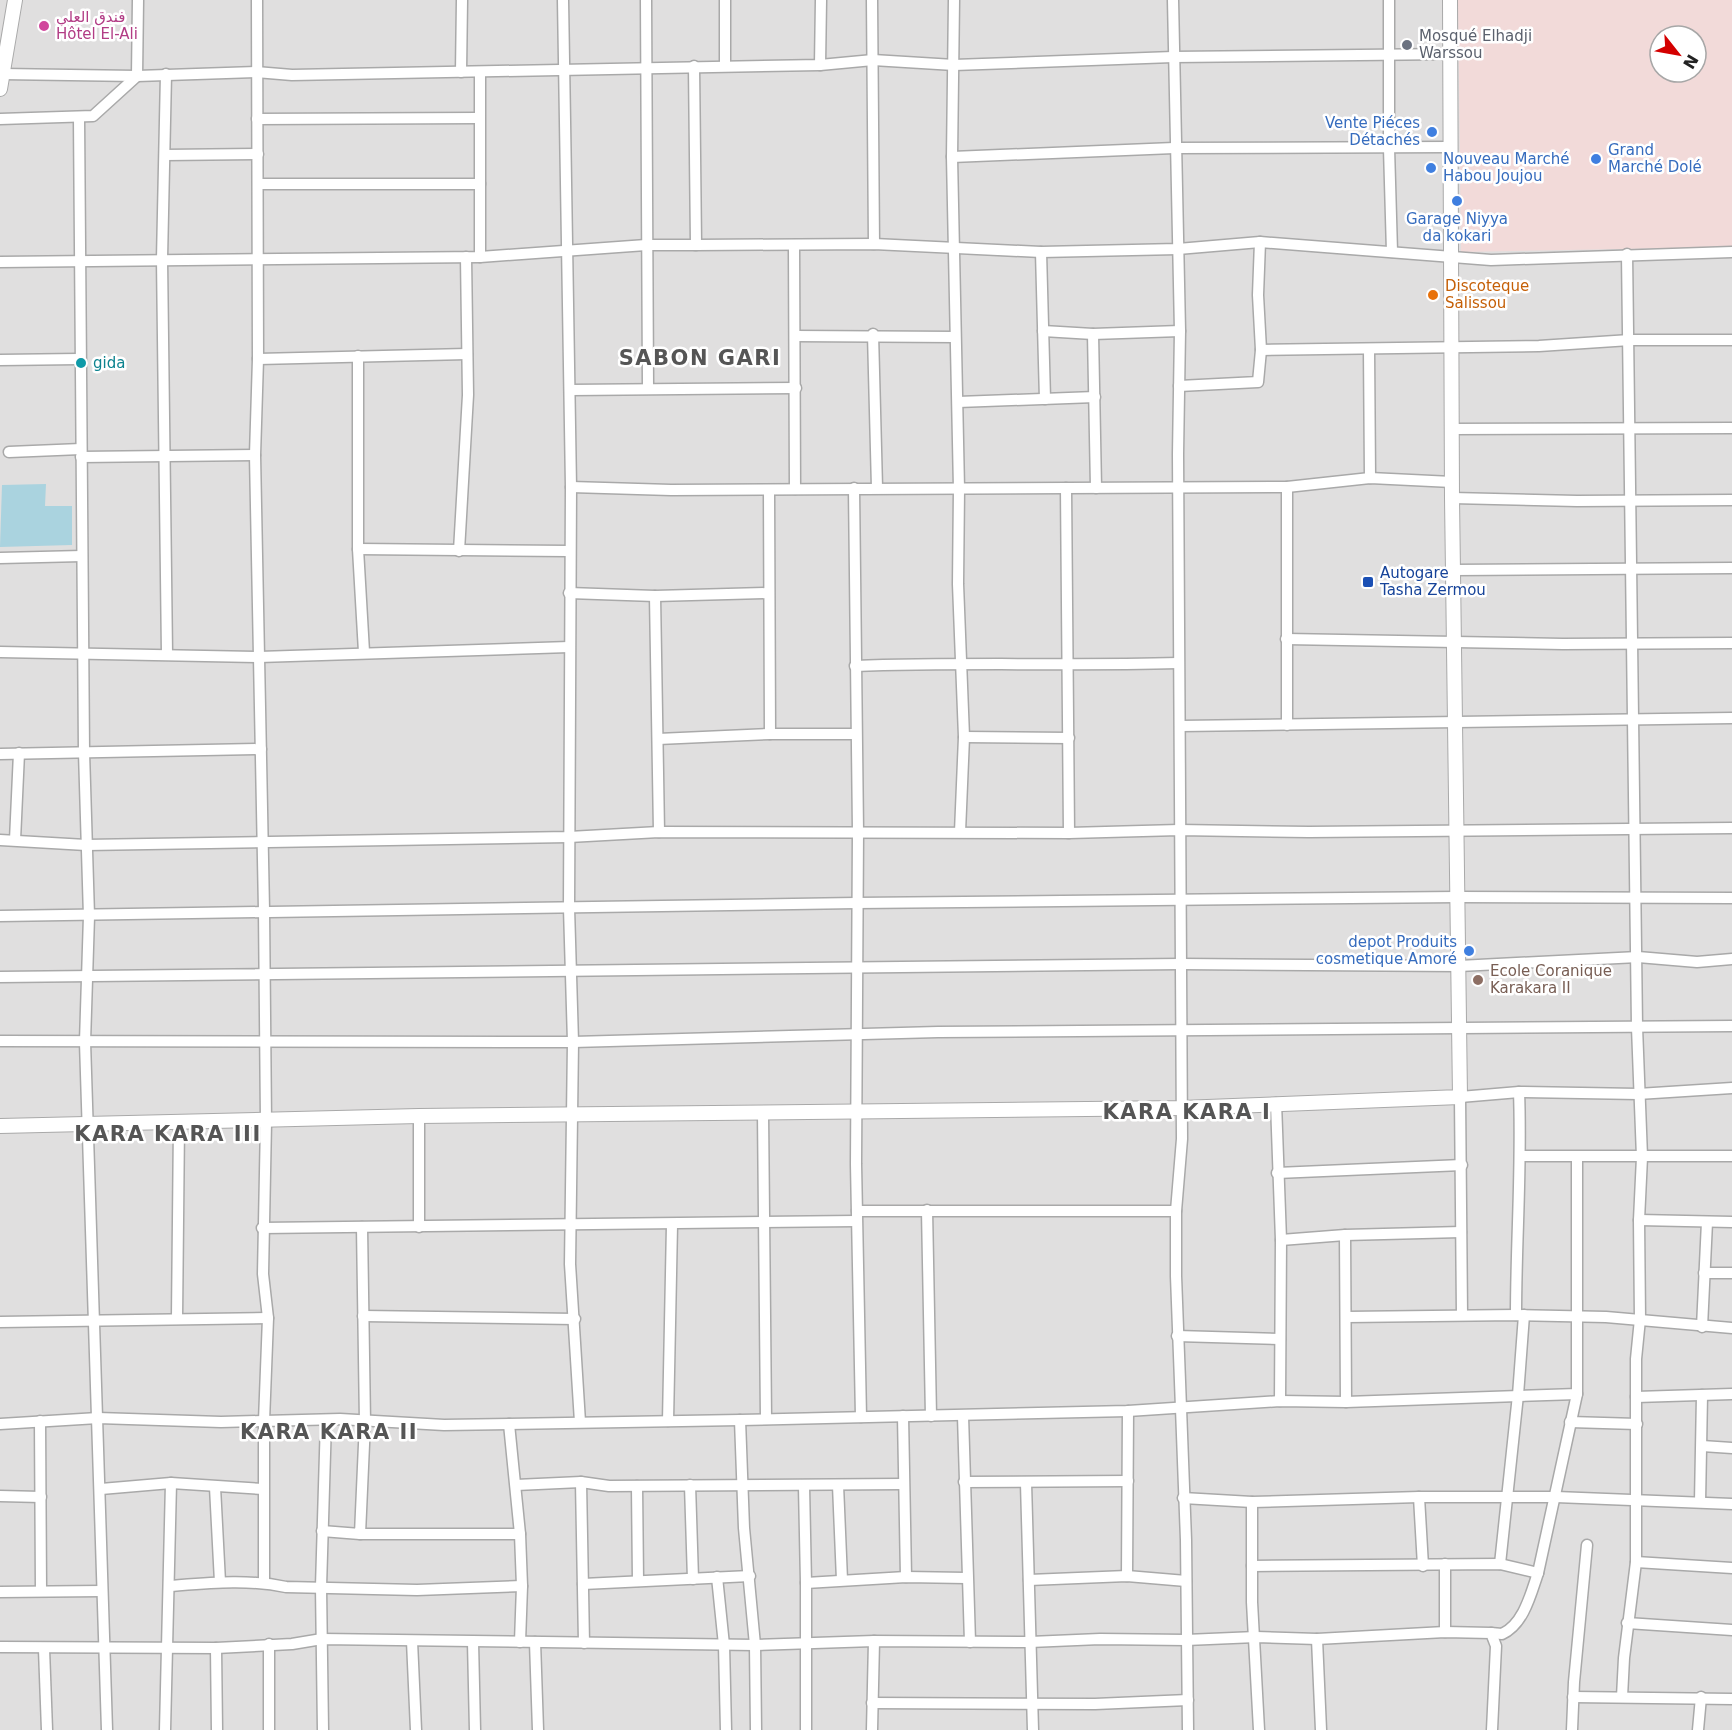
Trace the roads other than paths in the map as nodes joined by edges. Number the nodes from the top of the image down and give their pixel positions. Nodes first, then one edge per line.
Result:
1 (15, 0) edge
2 (138, 0) edge
3 (257, 0) edge
4 (462, 0) edge
5 (563, 0) edge
6 (646, 0) edge
7 (725, 0) edge
8 (821, 0) edge
9 (872, 0) edge
10 (954, 0) edge
11 (1173, 0) edge
12 (1389, 0) edge
13 (1450, 0) edge
14 (3, 49) edge
15 (1449, 54) junction
16 (1390, 55) junction
17 (1173, 57) junction
18 (873, 60) junction
19 (820, 65) junction
20 (954, 65) junction
21 (694, 66) junction
22 (725, 66) junction
23 (646, 68) junction
24 (564, 71) junction
25 (256, 72) junction
26 (461, 72) junction
27 (480, 72) junction
28 (2, 74) junction
29 (166, 74) junction
30 (137, 76) junction
31 (0, 89) edge
32 (79, 118) junction
33 (479, 118) junction
34 (0, 119) edge
35 (257, 119) junction
36 (1450, 147) junction
37 (1174, 148) junction
38 (1389, 148) junction
39 (258, 154) junction
40 (165, 155) junction
41 (952, 157) junction
42 (258, 184) junction
43 (480, 184) junction
44 (1260, 242) junction
45 (874, 244) junction
46 (646, 245) junction
47 (696, 245) junction
48 (794, 245) junction
49 (956, 249) junction
50 (1178, 249) junction
51 (567, 252) junction
52 (1041, 252) junction
53 (1392, 252) junction
54 (1732, 252) edge
55 (1627, 254) junction
56 (1451, 255) junction
57 (480, 256) junction
58 (466, 257) junction
59 (258, 258) junction
60 (162, 259) junction
61 (0, 262) edge
62 (78, 263) junction
63 (1043, 331) junction
64 (1180, 331) junction
65 (873, 334) junction
66 (1093, 334) junction
67 (795, 336) junction
68 (955, 337) junction
69 (1630, 340) junction
70 (1732, 340) edge
71 (1451, 345) junction
72 (1369, 349) junction
73 (1261, 350) junction
74 (467, 354) junction
75 (358, 357) junction
76 (79, 359) junction
77 (258, 359) junction
78 (0, 360) edge
79 (1179, 386) junction
80 (648, 388) junction
81 (796, 388) junction
82 (570, 390) junction
83 (1095, 397) junction
84 (1046, 399) junction
85 (958, 402) junction
86 (1732, 428) edge
87 (1452, 429) junction
88 (1631, 429) junction
89 (9, 452) dead end
90 (81, 453) junction
91 (255, 455) junction
92 (166, 456) junction
93 (1370, 478) junction
94 (1452, 482) junction
95 (571, 487) junction
96 (1178, 487) junction
97 (1287, 487) junction
98 (854, 488) junction
99 (877, 488) junction
100 (1066, 488) junction
101 (1096, 488) junction
102 (795, 489) junction
103 (959, 489) junction
104 (768, 490) junction
105 (1452, 498) junction
106 (1631, 500) junction
107 (1732, 500) edge
108 (358, 549) junction
109 (459, 551) junction
110 (568, 551) junction
111 (82, 556) junction
112 (0, 558) edge
113 (1732, 568) edge
114 (1454, 570) junction
115 (1632, 570) junction
116 (569, 593) junction
117 (768, 593) junction
118 (656, 596) junction
119 (1286, 639) junction
120 (1454, 642) junction
121 (1632, 643) junction
122 (1732, 643) edge
123 (569, 647) junction
124 (0, 652) edge
125 (364, 652) junction
126 (84, 654) junction
127 (167, 654) junction
128 (259, 657) junction
129 (962, 662) junction
130 (1179, 663) junction
131 (855, 666) junction
132 (1069, 666) junction
133 (1634, 718) junction
134 (1732, 718) edge
135 (1457, 723) junction
136 (1287, 725) junction
137 (1181, 726) junction
138 (770, 734) junction
139 (855, 734) junction
140 (964, 737) junction
141 (1069, 738) junction
142 (658, 739) junction
143 (261, 749) junction
144 (84, 752) junction
145 (19, 753) junction
146 (0, 754) edge
147 (1732, 828) edge
148 (1179, 830) junction
149 (1458, 830) junction
150 (1635, 830) junction
151 (659, 832) junction
152 (858, 832) junction
153 (960, 832) junction
154 (1069, 833) junction
155 (569, 837) junction
156 (0, 840) edge
157 (15, 840) junction
158 (263, 841) junction
159 (86, 845) junction
160 (1458, 897) junction
161 (1637, 898) junction
162 (1732, 898) edge
163 (1181, 900) junction
164 (856, 903) junction
165 (569, 908) junction
166 (264, 910) junction
167 (0, 916) edge
168 (89, 916) junction
169 (1638, 957) junction
170 (1732, 959) edge
171 (1181, 964) junction
172 (1459, 966) junction
173 (857, 969) junction
174 (570, 972) junction
175 (89, 976) junction
176 (265, 976) junction
177 (0, 977) edge
178 (1458, 1026) junction
179 (1732, 1026) edge
180 (1637, 1027) junction
181 (1181, 1031) junction
182 (858, 1034) junction
183 (265, 1040) junction
184 (0, 1041) edge
185 (85, 1042) junction
186 (573, 1042) junction
187 (1732, 1088) edge
188 (1519, 1092) junction
189 (1638, 1094) junction
190 (1460, 1097) junction
191 (1276, 1103) junction
192 (1181, 1108) junction
193 (858, 1110) junction
194 (763, 1113) junction
195 (572, 1114) junction
196 (419, 1116) junction
197 (266, 1122) junction
198 (179, 1123) junction
199 (87, 1125) junction
200 (0, 1126) edge
201 (1521, 1156) junction
202 (1732, 1156) edge
203 (1577, 1158) junction
204 (1642, 1158) junction
205 (1462, 1165) junction
206 (1277, 1173) junction
207 (927, 1210) junction
208 (1176, 1211) junction
209 (857, 1216) junction
210 (1639, 1220) junction
211 (1707, 1222) junction
212 (1732, 1222) edge
213 (570, 1224) junction
214 (763, 1224) junction
215 (672, 1225) junction
216 (362, 1227) junction
217 (419, 1227) junction
218 (262, 1228) junction
219 (1461, 1232) junction
220 (1346, 1235) junction
221 (1281, 1240) junction
222 (1704, 1273) junction
223 (1732, 1273) edge
224 (1462, 1315) junction
225 (1520, 1315) junction
226 (363, 1316) junction
227 (1578, 1316) junction
228 (1347, 1317) junction
229 (177, 1318) junction
230 (268, 1318) junction
231 (575, 1319) junction
232 (1640, 1319) junction
233 (0, 1322) edge
234 (93, 1322) junction
235 (1702, 1327) junction
236 (1732, 1328) edge
237 (1177, 1336) junction
238 (1280, 1339) junction
239 (1576, 1394) junction
240 (1732, 1394) edge
241 (1518, 1395) junction
242 (1702, 1395) junction
243 (1636, 1397) junction
244 (1280, 1401) junction
245 (1346, 1402) junction
246 (1179, 1409) junction
247 (1128, 1411) junction
248 (903, 1416) junction
249 (931, 1416) junction
250 (963, 1416) junction
251 (861, 1417) junction
252 (98, 1418) junction
253 (766, 1419) junction
254 (326, 1420) junction
255 (740, 1420) junction
256 (40, 1421) junction
257 (668, 1421) junction
258 (264, 1422) junction
259 (365, 1422) junction
260 (580, 1422) junction
261 (1569, 1422) junction
262 (0, 1424) edge
263 (509, 1424) junction
264 (1636, 1424) junction
265 (1702, 1446) junction
266 (1732, 1448) edge
267 (1128, 1480) junction
268 (582, 1482) junction
269 (964, 1482) junction
270 (171, 1483) junction
271 (1026, 1483) junction
272 (903, 1484) junction
273 (516, 1485) junction
274 (690, 1485) junction
275 (744, 1485) junction
276 (838, 1485) junction
277 (637, 1486) junction
278 (804, 1486) junction
279 (215, 1487) junction
280 (101, 1489) junction
281 (263, 1489) junction
282 (0, 1496) edge
283 (41, 1497) junction
284 (1419, 1497) junction
285 (1556, 1497) junction
286 (1183, 1498) junction
287 (1508, 1498) junction
288 (1252, 1502) junction
289 (1636, 1502) junction
290 (1700, 1502) junction
291 (1732, 1504) edge
292 (322, 1531) junction
293 (360, 1534) junction
294 (520, 1534) junction
295 (1587, 1545) dead end
296 (1636, 1562) junction
297 (1445, 1564) junction
298 (1500, 1564) junction
299 (1252, 1566) junction
300 (1423, 1566) junction
301 (1732, 1568) edge
302 (1538, 1572) junction
303 (750, 1576) junction
304 (906, 1576) junction
305 (1127, 1576) junction
306 (717, 1577) junction
307 (966, 1578) junction
308 (693, 1579) junction
309 (842, 1580) junction
310 (1029, 1580) junction
311 (638, 1581) junction
312 (1186, 1581) junction
313 (220, 1582) junction
314 (264, 1583) junction
315 (806, 1583) junction
316 (583, 1584) junction
317 (170, 1586) junction
318 (522, 1586) junction
319 (321, 1587) junction
320 (40, 1591) junction
321 (102, 1591) junction
322 (0, 1592) edge
323 (1627, 1623) junction
324 (1732, 1630) edge
325 (1445, 1632) junction
326 (1491, 1633) junction
327 (1256, 1636) junction
328 (322, 1639) junction
329 (1317, 1639) junction
330 (1186, 1640) junction
331 (412, 1641) junction
332 (874, 1641) junction
333 (473, 1642) junction
334 (520, 1642) junction
335 (535, 1642) junction
336 (970, 1642) junction
337 (1030, 1642) junction
338 (584, 1643) junction
339 (269, 1644) junction
340 (805, 1644) junction
341 (724, 1645) junction
342 (755, 1645) junction
343 (0, 1647) edge
344 (169, 1647) junction
345 (216, 1648) junction
346 (44, 1649) junction
347 (102, 1649) junction
348 (1573, 1697) junction
349 (1622, 1697) junction
350 (1701, 1697) junction
351 (1732, 1699) edge
352 (1188, 1700) junction
353 (1032, 1702) junction
354 (872, 1703) junction
355 (47, 1730) edge
356 (107, 1730) edge
357 (165, 1730) edge
358 (218, 1730) edge
359 (269, 1730) edge
360 (323, 1730) edge
361 (416, 1730) edge
362 (475, 1730) edge
363 (538, 1730) edge
364 (726, 1730) edge
365 (756, 1730) edge
366 (806, 1730) edge
367 (872, 1730) edge
368 (1032, 1730) edge
369 (1188, 1730) edge
370 (1259, 1730) edge
371 (1321, 1730) edge
372 (1491, 1730) edge
373 (1498, 1730) edge
374 (1572, 1730) edge
375 (1698, 1730) edge

1 - 14 street
2 - 30 street
3 - 25 street
4 - 26 street
5 - 24 street
6 - 23 street
7 - 22 street
8 - 19 street
9 - 18 street
10 - 20 street
11 - 17 street
12 - 16 street
13 - 15 street
14 - 28 street
15 - 16 street
15 - 36 street
16 - 17 street
16 - 38 street
17 - 20 street
17 - 37 street
18 - 19 street
18 - 20 street
18 - 45 street
19 - 22 street
20 - 41 street
21 - 22 street
21 - 23 street
21 - 47 street
23 - 24 street
23 - 46 street
24 - 27 street
24 - 51 street
25 - 26 street
25 - 29 street
25 - 35 street
26 - 27 street
27 - 33 street
28 - 30 street
28 - 31 street
29 - 30 street
29 - 40 street
30 - 32 street
32 - 34 street
32 - 62 street
33 - 35 street
33 - 43 street
35 - 39 street
36 - 38 street
36 - 56 street
37 - 38 street
37 - 41 street
37 - 50 street
38 - 53 street
39 - 40 street
39 - 42 street
40 - 60 street
41 - 49 street
42 - 43 street
42 - 59 street
43 - 57 street
44 - 50 street
44 - 53 street
44 - 73 street
45 - 48 street
45 - 49 street
46 - 47 street
46 - 51 street
46 - 80 street
47 - 48 street
48 - 67 street
49 - 52 street
49 - 68 street
50 - 52 street
50 - 64 street
51 - 57 street
51 - 82 street
52 - 63 street
53 - 56 street
54 - 55 street
55 - 56 street
55 - 69 street
56 - 71 street
57 - 58 street
58 - 59 street
58 - 74 street
59 - 60 street
59 - 77 street
60 - 62 street
60 - 92 street
61 - 62 street
62 - 76 street
63 - 66 street
63 - 84 street
64 - 66 street
64 - 79 street
65 - 67 street
65 - 68 street
65 - 99 street
66 - 83 street
67 - 81 street
68 - 85 street
69 - 70 street
69 - 71 street
69 - 88 street
71 - 72 street
71 - 87 street
72 - 73 street
72 - 93 street
73 - 79 street
74 - 75 street
74 - 109 street
75 - 77 street
75 - 108 street
76 - 78 street
76 - 90 street
77 - 91 street
79 - 96 street
80 - 81 street
80 - 82 street
81 - 102 street
82 - 95 street
83 - 84 street
83 - 101 street
84 - 85 street
85 - 103 street
86 - 88 street
87 - 88 street
87 - 94 street
88 - 106 street
89 - 90 street
90 - 92 street
90 - 111 street
91 - 92 street
91 - 128 street
92 - 127 street
93 - 94 street
93 - 97 street
94 - 105 street
95 - 104 street
95 - 110 street
96 - 97 street
96 - 101 street
96 - 130 street
97 - 119 street
98 - 99 street
98 - 102 street
98 - 131 street
99 - 103 street
100 - 101 street
100 - 103 street
100 - 132 street
102 - 104 street
103 - 129 street
104 - 117 street
105 - 106 street
105 - 114 street
106 - 107 street
106 - 115 street
108 - 109 street
108 - 125 street
109 - 110 street
110 - 116 street
111 - 112 street
111 - 126 street
113 - 115 street
114 - 115 street
114 - 120 street
115 - 121 street
116 - 118 street
116 - 123 street
117 - 118 street
117 - 138 street
118 - 142 street
119 - 120 street
119 - 136 street
120 - 121 street
120 - 135 street
121 - 122 street
121 - 133 street
123 - 125 street
123 - 155 street
124 - 126 street
125 - 128 street
126 - 127 street
126 - 144 street
127 - 128 street
128 - 143 street
129 - 131 street
129 - 132 street
129 - 140 street
130 - 132 street
130 - 137 street
131 - 139 street
132 - 141 street
133 - 134 street
133 - 135 street
133 - 150 street
135 - 136 street
135 - 149 street
136 - 137 street
137 - 148 street
138 - 139 street
138 - 142 street
139 - 152 street
140 - 141 street
140 - 153 street
141 - 154 street
142 - 151 street
143 - 144 street
143 - 158 street
144 - 145 street
144 - 159 street
145 - 146 street
145 - 157 street
147 - 150 street
148 - 149 street
148 - 154 street
148 - 163 street
149 - 150 street
149 - 160 street
150 - 161 street
151 - 152 street
151 - 155 street
152 - 153 street
152 - 164 street
153 - 154 street
155 - 158 street
155 - 165 street
156 - 157 street
157 - 159 street
158 - 159 street
158 - 166 street
159 - 168 street
160 - 161 street
160 - 163 street
160 - 172 street
161 - 162 street
161 - 169 street
163 - 164 street
163 - 171 street
164 - 165 street
164 - 173 street
165 - 166 street
165 - 174 street
166 - 168 street
166 - 176 street
167 - 168 street
168 - 175 street
169 - 170 street
169 - 172 street
169 - 180 street
171 - 172 street
171 - 173 street
171 - 181 street
172 - 178 street
173 - 174 street
173 - 182 street
174 - 176 street
174 - 186 street
175 - 176 street
175 - 177 street
175 - 185 street
176 - 183 street
178 - 180 street
178 - 181 street
178 - 190 street
179 - 180 street
180 - 189 street
181 - 182 street
181 - 192 street
182 - 186 street
182 - 193 street
183 - 185 street
183 - 186 street
183 - 197 street
184 - 185 street
185 - 199 street
186 - 195 street
187 - 189 street
188 - 189 street
188 - 190 street
188 - 201 street
189 - 204 street
190 - 191 street
190 - 205 street
191 - 192 street
191 - 206 street
192 - 193 street
192 - 208 street
193 - 194 street
193 - 209 street
194 - 195 street
194 - 214 street
195 - 196 street
195 - 213 street
196 - 197 street
196 - 217 street
197 - 198 street
197 - 218 street
198 - 199 street
198 - 229 street
199 - 200 street
199 - 234 street
201 - 203 street
201 - 225 street
202 - 204 street
203 - 204 street
203 - 227 street
204 - 210 street
205 - 206 street
205 - 219 street
206 - 221 street
207 - 208 street
207 - 209 street
207 - 249 street
208 - 237 street
209 - 214 street
209 - 251 street
210 - 211 street
210 - 232 street
211 - 212 street
211 - 222 street
213 - 215 street
213 - 217 street
213 - 231 street
214 - 215 street
214 - 253 street
215 - 257 street
216 - 217 street
216 - 218 street
216 - 226 street
218 - 230 street
219 - 220 street
219 - 224 street
220 - 221 street
220 - 228 street
221 - 238 street
222 - 223 street
222 - 235 street
224 - 225 street
224 - 228 street
225 - 227 street
225 - 241 street
226 - 231 street
226 - 259 street
227 - 232 street
227 - 239 street
228 - 245 street
229 - 230 street
229 - 234 street
230 - 258 street
231 - 260 street
232 - 235 street
232 - 243 street
233 - 234 street
234 - 252 street
235 - 236 street
237 - 238 street
237 - 246 street
238 - 244 street
239 - 241 street
239 - 261 street
240 - 242 street
241 - 245 street
241 - 287 street
242 - 243 street
242 - 265 street
243 - 264 street
244 - 245 street
244 - 246 street
246 - 247 street
246 - 286 street
247 - 250 street
247 - 267 street
248 - 249 street
248 - 251 street
248 - 272 street
249 - 250 street
250 - 269 street
251 - 253 street
252 - 256 street
252 - 258 street
252 - 280 street
253 - 255 street
254 - 258 street
254 - 259 street
254 - 292 street
255 - 257 street
255 - 275 street
256 - 262 street
256 - 283 street
257 - 260 street
258 - 281 street
259 - 263 street
259 - 293 street
260 - 263 street
261 - 264 street
261 - 285 street
263 - 273 street
264 - 289 street
265 - 266 street
265 - 290 street
267 - 271 street
267 - 305 street
268 - 273 street
268 - 277 street
268 - 316 street
269 - 271 street
269 - 307 street
270 - 279 street
270 - 280 street
270 - 317 street
271 - 310 street
272 - 276 street
272 - 304 street
273 - 294 street
274 - 275 street
274 - 277 street
274 - 308 street
275 - 278 street
275 - 303 street
276 - 278 street
276 - 309 street
277 - 311 street
278 - 315 street
279 - 281 street
279 - 313 street
280 - 321 street
281 - 314 street
282 - 283 street
283 - 320 street
284 - 287 street
284 - 288 street
284 - 300 street
285 - 287 street
285 - 289 street
285 - 302 street
286 - 288 street
286 - 312 street
287 - 298 street
288 - 299 street
289 - 290 street
289 - 296 street
290 - 291 street
292 - 293 street
292 - 319 street
293 - 294 street
294 - 318 street
295 - 348 street
296 - 301 street
296 - 323 street
297 - 298 street
297 - 300 street
297 - 325 street
298 - 302 street
299 - 300 street
299 - 327 street
302 - 326 street
303 - 306 street
303 - 342 street
304 - 307 street
304 - 309 street
305 - 310 street
305 - 312 street
306 - 308 street
306 - 341 street
307 - 336 street
308 - 311 street
309 - 315 street
310 - 337 street
311 - 316 street
312 - 330 street
313 - 314 street
313 - 317 street
314 - 319 street
315 - 340 street
316 - 338 street
317 - 344 street
318 - 319 street
318 - 334 street
319 - 328 street
320 - 321 street
320 - 322 street
321 - 347 street
323 - 324 street
323 - 349 street
325 - 326 street
325 - 329 street
326 - 372 street
327 - 329 street
327 - 330 street
327 - 370 street
328 - 331 street
328 - 339 street
328 - 360 street
329 - 371 street
330 - 337 street
330 - 352 street
331 - 333 street
331 - 361 street
332 - 336 street
332 - 340 street
332 - 354 street
333 - 334 street
333 - 362 street
334 - 335 street
335 - 338 street
335 - 363 street
336 - 337 street
337 - 353 street
338 - 341 street
339 - 345 street
339 - 359 street
340 - 342 street
340 - 366 street
341 - 342 street
341 - 364 street
342 - 365 street
343 - 346 street
344 - 345 street
344 - 347 street
344 - 357 street
345 - 358 street
346 - 347 street
346 - 355 street
347 - 356 street
348 - 349 street
348 - 374 street
349 - 350 street
350 - 351 street
350 - 375 street
352 - 353 street
352 - 369 street
353 - 354 street
353 - 368 street
354 - 367 street
372 - 373 street

